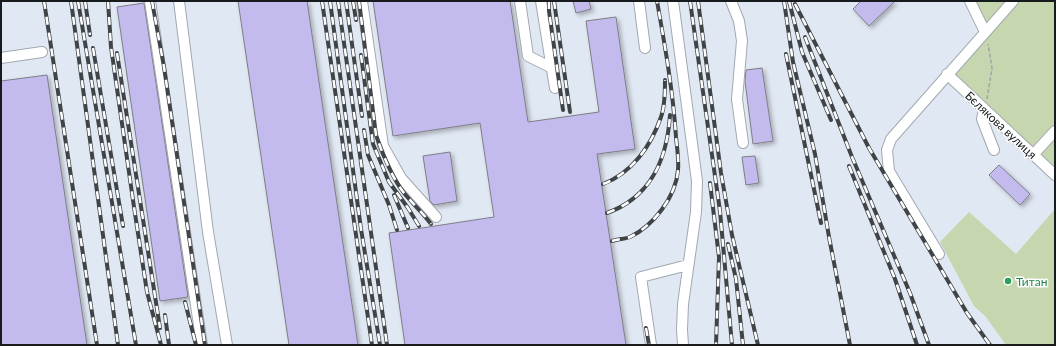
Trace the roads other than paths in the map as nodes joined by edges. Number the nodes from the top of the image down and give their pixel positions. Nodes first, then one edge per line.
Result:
1 (150, 1) edge
2 (179, 1) edge
3 (362, 1) edge
4 (520, 1) edge
5 (541, 1) edge
6 (639, 1) edge
7 (673, 1) edge
8 (731, 1) edge
9 (970, 1) edge
10 (1013, 1) edge
11 (985, 32) junction
12 (646, 48) dead end
13 (42, 52) dead end
14 (1, 58) edge
15 (552, 68) junction
16 (947, 74) junction
17 (555, 88) dead end
18 (984, 110) junction
19 (1055, 131) edge
20 (743, 143) dead end
21 (994, 150) dead end
22 (1033, 155) junction
23 (1055, 176) edge
24 (436, 217) dead end
25 (939, 254) dead end
26 (688, 265) junction
27 (202, 345) edge
28 (226, 345) edge
29 (651, 345) edge
30 (683, 345) edge

1 - 27 street
2 - 28 street
3 - 24 street
4 - 15 street
5 - 15 street
6 - 12 street
7 - 26 street
8 - 20 street
9 - 11 street
10 - 11 street
11 - 16 street
13 - 14 street
15 - 17 street
16 - 18 street, Бєлякова вулиця
16 - 25 street
18 - 21 street
18 - 22 street, Бєлякова вулиця
19 - 22 street
22 - 23 street, Бєлякова вулиця
26 - 29 street
26 - 30 street

